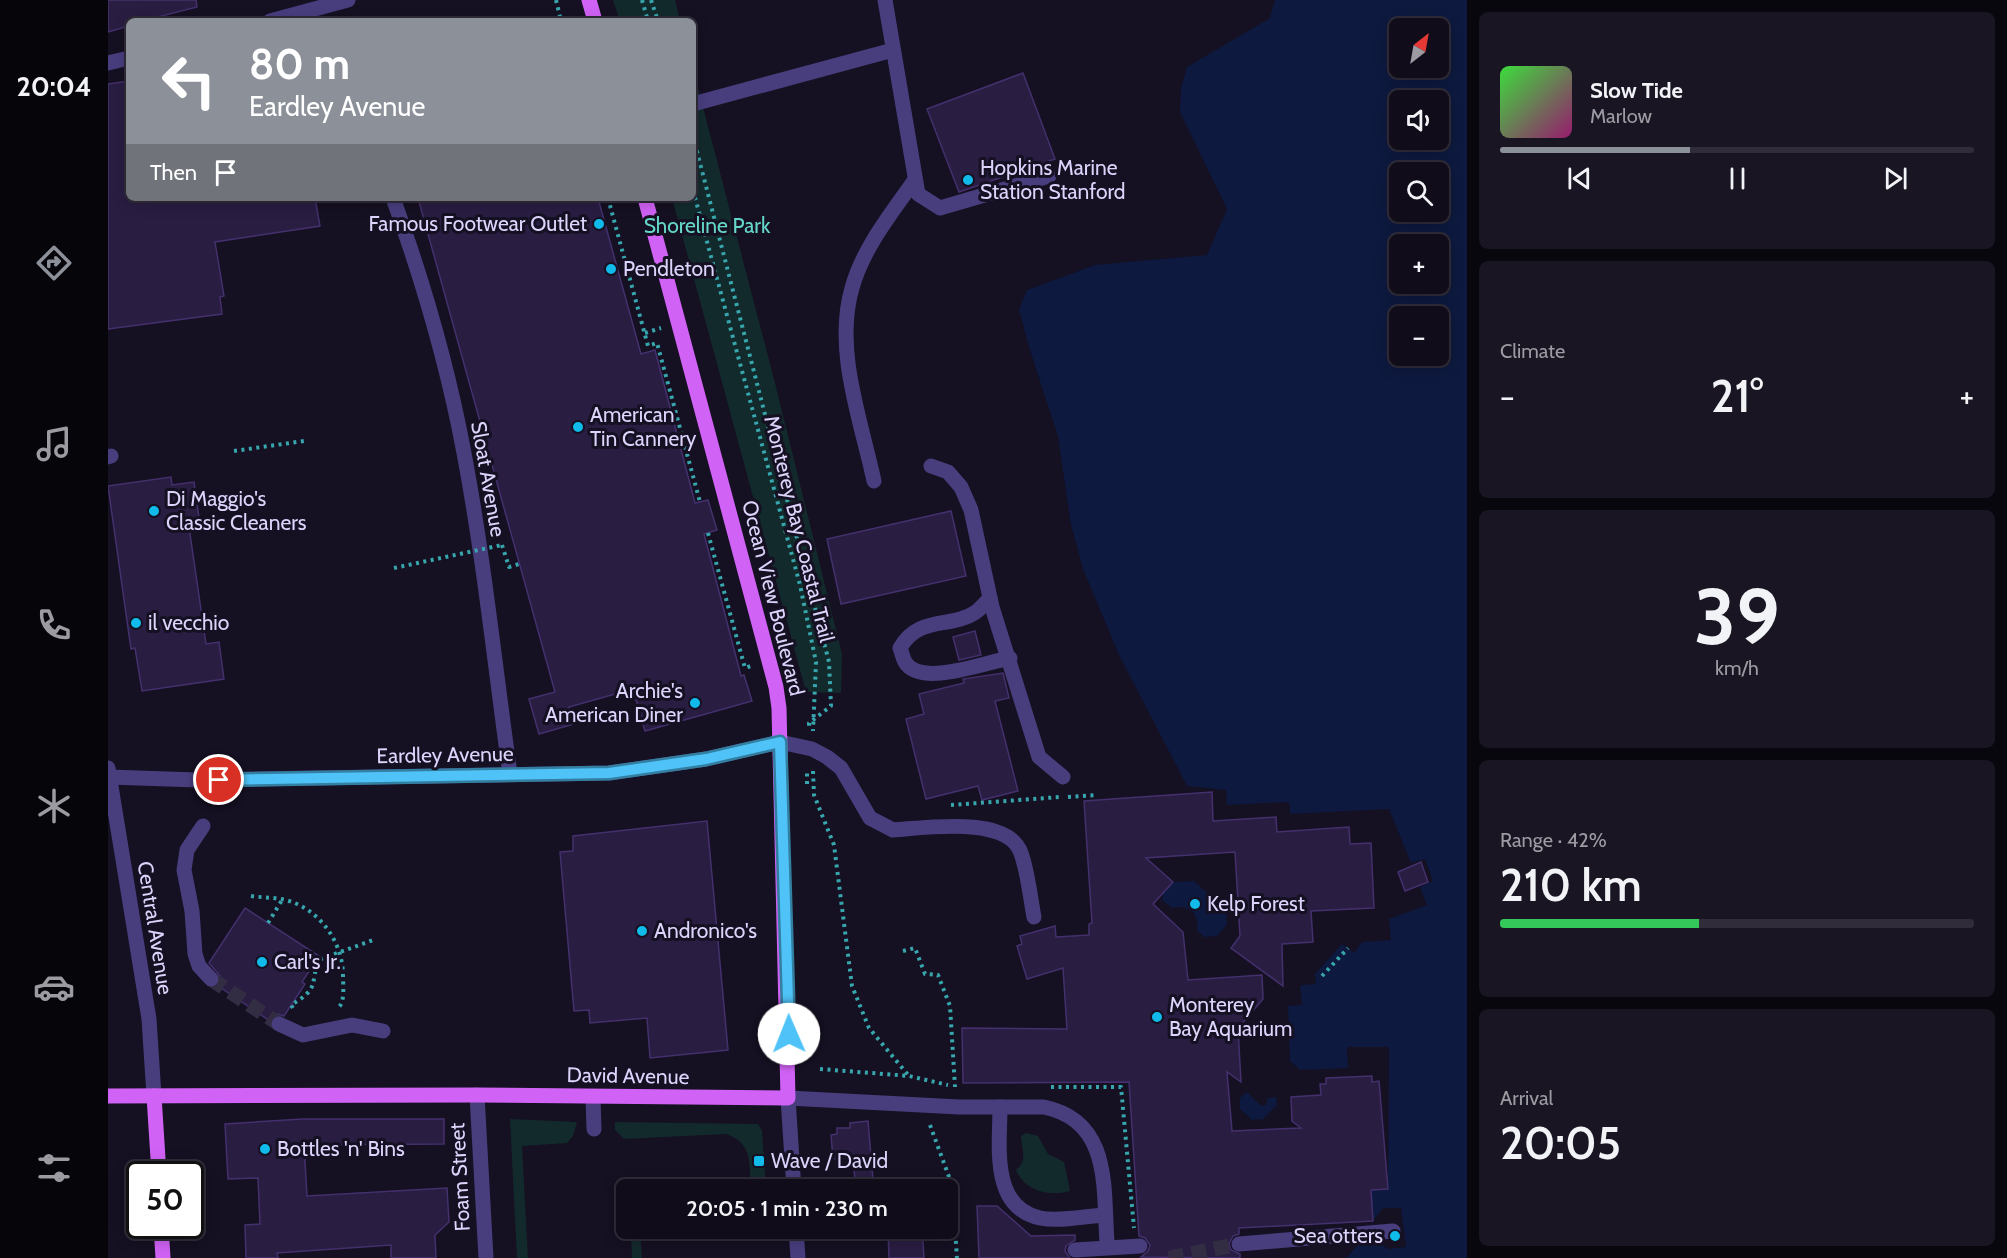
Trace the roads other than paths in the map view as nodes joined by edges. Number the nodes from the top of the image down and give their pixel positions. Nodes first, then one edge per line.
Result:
1 (348, 0) edge
2 (589, 0) edge
3 (885, 0) edge
4 (316, 10) edge
5 (283, 18) edge
6 (594, 18) edge
7 (893, 50) junction
8 (126, 59) edge
9 (108, 63) edge
10 (696, 103) edge
11 (1049, 176) dead end
12 (914, 181) junction
13 (394, 201) edge
14 (646, 201) edge
15 (931, 466) dead end
16 (874, 481) dead end
17 (990, 598) junction
18 (1010, 658) junction
19 (780, 742) junction
20 (108, 774) edge
21 (510, 774) junction
22 (1063, 777) dead end
23 (203, 826) dead end
24 (1034, 917) dead end
25 (211, 979) tunnel mouth
26 (279, 1024) tunnel mouth
27 (383, 1031) dead end
28 (477, 1095) junction
29 (108, 1096) edge
30 (154, 1096) junction
31 (593, 1098) junction
32 (788, 1098) junction
33 (1000, 1107) junction
34 (594, 1129) dead end
35 (158, 1161) edge
36 (793, 1179) edge
37 (1105, 1215) junction
38 (1393, 1231) dead end
39 (162, 1239) edge
40 (797, 1239) edge
41 (1282, 1242) junction
42 (1239, 1244) tunnel mouth
43 (1140, 1246) dead end
44 (1076, 1250) dead end
45 (1107, 1251) edge
46 (163, 1258) edge
47 (486, 1258) edge
48 (798, 1258) edge
49 (1285, 1258) edge

1 - 4 street
2 - 6 main road
3 - 7 street
4 - 5 street
7 - 10 street
7 - 12 street
8 - 9 street
11 - 12 street
12 - 16 street
13 - 21 street, Sloat Avenue
14 - 19 main road, Ocean View Boulevard
15 - 17 street
17 - 18 street
17 - 18 street
18 - 22 street
19 - 21 street, Eardley Avenue
19 - 24 street
19 - 32 main road, Ocean View Boulevard
20 - 21 street, Eardley Avenue
20 - 30 street, Central Avenue
23 - 25 street
26 - 27 street
28 - 30 main road, David Avenue
28 - 31 main road, David Avenue
28 - 47 street, Foam Street
29 - 30 main road, David Avenue
30 - 35 main road
31 - 32 main road, David Avenue
31 - 34 street
32 - 33 street, David Avenue
32 - 36 street
33 - 37 street, David Avenue
33 - 37 street
37 - 45 street
38 - 41 street
39 - 46 main road
40 - 48 street
41 - 42 street
41 - 49 street
43 - 44 street, bridge

